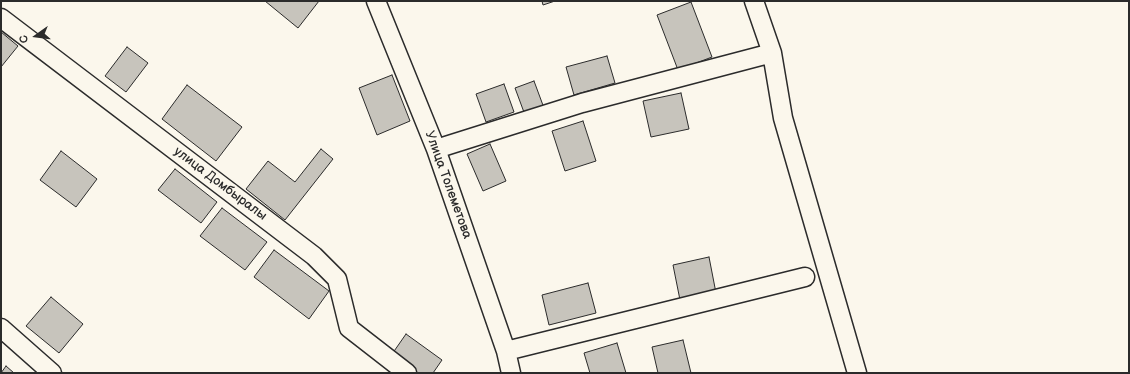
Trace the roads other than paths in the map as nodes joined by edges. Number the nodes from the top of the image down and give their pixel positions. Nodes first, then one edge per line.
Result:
1 (376, 1) edge
2 (754, 1) edge
3 (1, 18) edge
4 (772, 53) junction
5 (436, 149) junction
6 (805, 277) dead end
7 (1, 328) edge
8 (506, 351) junction
9 (52, 373) edge
10 (407, 373) edge
11 (512, 373) edge
12 (857, 373) edge

1 - 5 street, Улица Толеметова
2 - 4 street
3 - 10 street, улица Домбыралы
4 - 5 street
4 - 12 street
5 - 8 street, Улица Толеметова
6 - 8 street
7 - 9 street
8 - 11 street, Улица Толеметова

